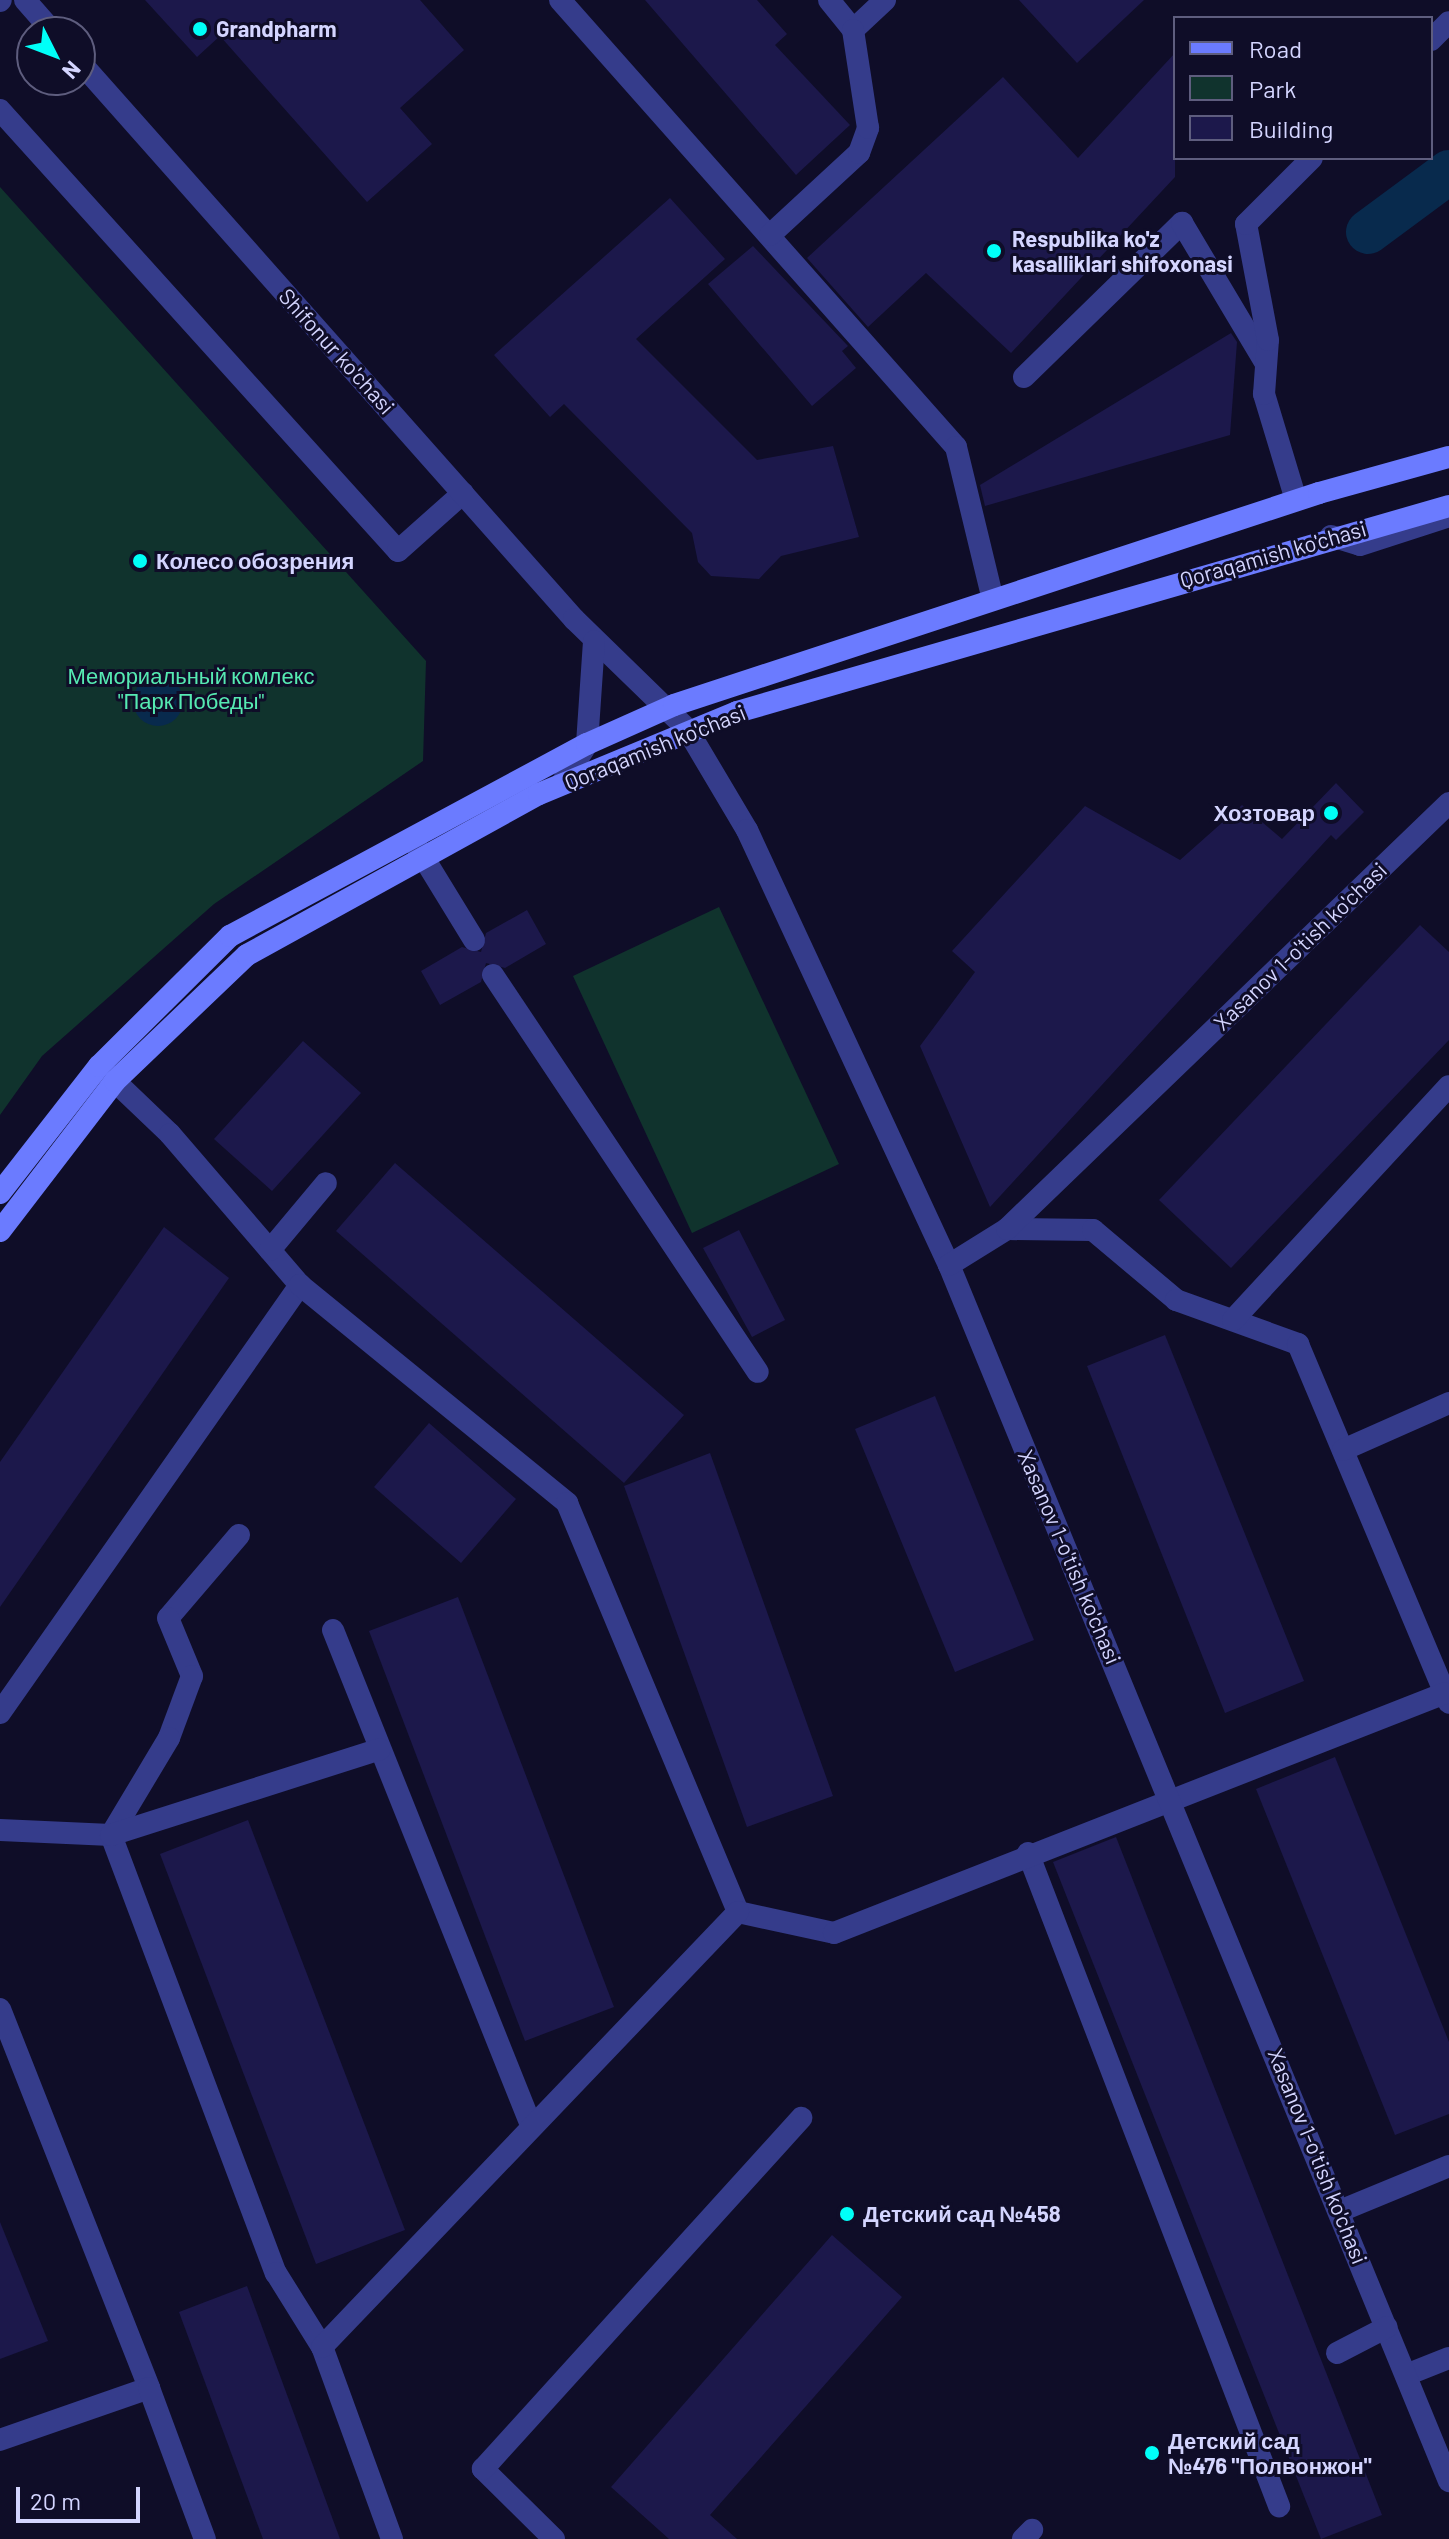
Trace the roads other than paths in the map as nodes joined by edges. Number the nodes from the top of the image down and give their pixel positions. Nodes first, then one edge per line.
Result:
1 (25, 0) edge
2 (560, 0) edge
3 (829, 0) edge
4 (885, 0) edge
5 (39, 16) edge
6 (1449, 22) edge
7 (853, 30) junction
8 (1433, 38) edge
9 (96, 80) edge
10 (0, 110) edge
11 (1310, 160) edge
12 (770, 235) junction
13 (1265, 362) junction
14 (1024, 377) dead end
15 (1449, 457) edge
16 (463, 493) junction
17 (1296, 500) junction
18 (1449, 506) edge
19 (1449, 516) edge
20 (1331, 536) junction
21 (993, 600) junction
22 (594, 641) junction
23 (667, 707) junction
24 (687, 729) junction
25 (587, 744) junction
26 (562, 783) junction
27 (1449, 803) edge
28 (416, 845) junction
29 (474, 940) dead end
30 (493, 975) dead end
31 (107, 1074) junction
32 (1449, 1086) edge
33 (326, 1183) dead end
34 (0, 1193) edge
35 (1007, 1229) junction
36 (0, 1231) edge
37 (270, 1250) junction
38 (949, 1265) junction
39 (300, 1285) junction
40 (1233, 1320) junction
41 (758, 1372) dead end
42 (1449, 1403) edge
43 (1343, 1450) junction
44 (239, 1535) dead end
45 (333, 1630) dead end
46 (1447, 1698) edge
47 (0, 1713) edge
48 (380, 1749) junction
49 (1170, 1795) junction
50 (0, 1830) edge
51 (111, 1835) junction
52 (1028, 1853) junction
53 (738, 1912) junction
54 (0, 2009) edge
55 (801, 2118) dead end
56 (531, 2125) junction
57 (1449, 2166) edge
58 (1340, 2211) junction
59 (1387, 2327) junction
60 (322, 2347) junction
61 (1337, 2353) dead end
62 (1449, 2358) edge
63 (1406, 2375) junction
64 (149, 2388) junction
65 (0, 2440) edge
66 (1449, 2481) edge
67 (1279, 2506) dead end
68 (205, 2539) edge
69 (392, 2539) edge
70 (554, 2539) edge

1 - 5 street
2 - 12 street
3 - 7 street
4 - 7 street
6 - 8 street
7 - 12 street
9 - 16 street, Shifonur ko'chasi
10 - 16 street
11 - 13 street
12 - 21 street
13 - 14 street
13 - 17 street
15 - 17 main road, Qoraqamish ko'chasi
16 - 22 street, Shifonur ko'chasi
17 - 21 main road, Qoraqamish ko'chasi
18 - 20 main road, Qoraqamish ko'chasi
19 - 20 street
20 - 24 main road, Qoraqamish ko'chasi
21 - 23 main road, Qoraqamish ko'chasi
22 - 23 street, Shifonur ko'chasi
22 - 25 street
23 - 24 street, Shifonur ko'chasi
23 - 25 main road, Qoraqamish ko'chasi
24 - 26 main road, Qoraqamish ko'chasi
24 - 38 street, Shifonur ko'chasi
25 - 26 street
25 - 28 main road, Qoraqamish ko'chasi
26 - 28 main road, Qoraqamish ko'chasi
27 - 35 street, Xasanov 1-o'tish ko'chasi
28 - 29 street
28 - 31 main road, Qoraqamish ko'chasi
30 - 41 street
31 - 34 main road, Qoraqamish ko'chasi
31 - 36 main road, Qoraqamish ko'chasi
31 - 37 street
32 - 40 street
33 - 37 street
35 - 38 street, Xasanov 1-o'tish ko'chasi
35 - 40 street
37 - 39 street
38 - 49 street, Xasanov 1-o'tish ko'chasi
39 - 47 street
39 - 53 street
40 - 43 street
42 - 43 street
43 - 46 street
44 - 51 street
45 - 48 street
46 - 49 street
48 - 51 street
48 - 56 street
49 - 52 street
49 - 58 street, Xasanov 1-o'tish ko'chasi
50 - 51 street
51 - 60 street
52 - 53 street
52 - 67 street
53 - 56 street
54 - 64 street
55 - 70 street
56 - 60 street
57 - 58 street
58 - 59 street, Xasanov 1-o'tish ko'chasi
59 - 61 street
59 - 63 street, Xasanov 1-o'tish ko'chasi
60 - 69 street
62 - 63 street
63 - 66 street, Xasanov 1-o'tish ko'chasi
64 - 65 street
64 - 68 street

